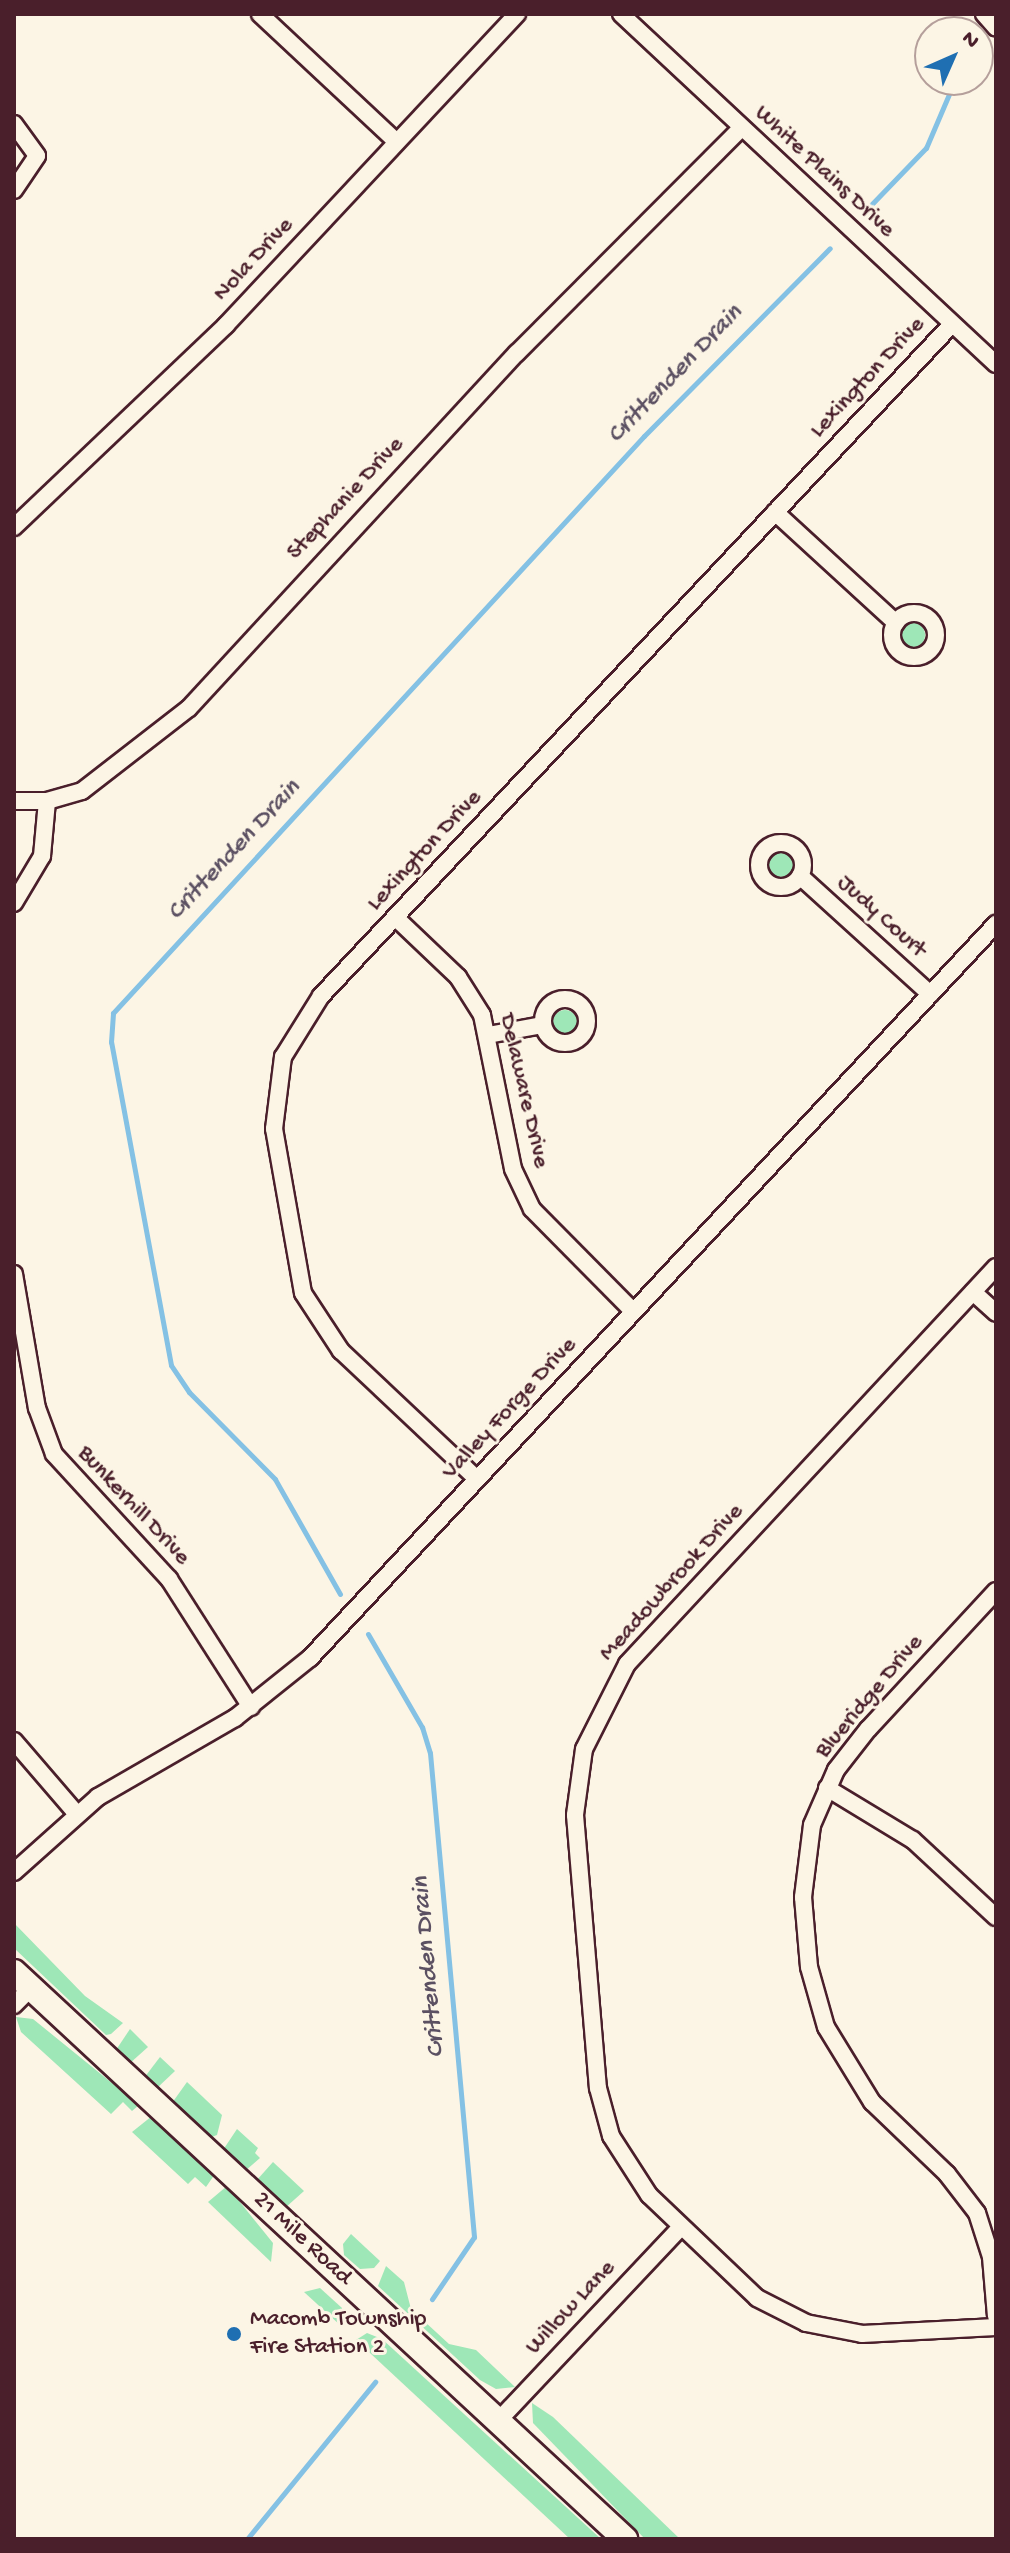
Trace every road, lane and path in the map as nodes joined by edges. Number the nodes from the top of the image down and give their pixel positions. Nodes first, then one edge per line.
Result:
1 (260, 14) edge
2 (517, 14) edge
3 (621, 14) edge
4 (984, 14) edge
5 (996, 28) edge
6 (14, 124) edge
7 (741, 128) junction
8 (397, 142) junction
9 (14, 190) edge
10 (952, 324) junction
11 (996, 364) edge
12 (775, 512) junction
13 (14, 527) edge
14 (896, 623) dead end
15 (14, 801) edge
16 (47, 801) junction
17 (800, 876) dead end
18 (14, 903) edge
19 (396, 918) junction
20 (996, 924) edge
21 (930, 994) junction
22 (543, 1025) dead end
23 (488, 1035) junction
24 (996, 1267) edge
25 (14, 1274) edge
26 (973, 1292) junction
27 (17, 1304) edge
28 (633, 1311) junction
29 (996, 1313) edge
30 (477, 1479) junction
31 (996, 1591) edge
32 (990, 1610) edge
33 (251, 1707) junction
34 (14, 1741) edge
35 (827, 1788) junction
36 (76, 1813) junction
37 (14, 1872) edge
38 (996, 1917) edge
39 (20, 1988) edge
40 (680, 2228) junction
41 (996, 2316) edge
42 (996, 2327) edge
43 (498, 2421) junction
44 (625, 2539) edge

1 - 8 street
2 - 8 street, Nola Drive
3 - 7 street, White Plains Drive
4 - 5 street
6 - 9 street
7 - 10 street, White Plains Drive
7 - 16 street, Stephanie Drive
8 - 13 street, Nola Drive
10 - 11 street, White Plains Drive
10 - 12 street, Lexington Drive
12 - 14 street
12 - 19 street, Lexington Drive
15 - 16 street
16 - 18 street
17 - 21 street, Judy Court
19 - 23 street, Delaware Drive
19 - 30 street, Lexington Drive
20 - 21 street, Valley Forge Drive
21 - 28 street, Valley Forge Drive
22 - 23 street
23 - 28 street, Delaware Drive
24 - 26 street, Meadowbrook Drive
25 - 27 street, Bunkerhill Drive
26 - 29 street
26 - 40 street, Meadowbrook Drive
27 - 33 street, Bunkerhill Drive
28 - 30 street, Valley Forge Drive
30 - 33 street, Valley Forge Drive
31 - 32 street, Blueridge Drive
32 - 35 street, Blueridge Drive
33 - 36 street, Valley Forge Drive
34 - 36 street
35 - 38 street
35 - 41 street, Blueridge Drive
36 - 37 street, Valley Forge Drive
39 - 43 street, 21 Mile Road
40 - 42 street, Meadowbrook Drive
40 - 43 street, Willow Lane
43 - 44 street, 21 Mile Road

